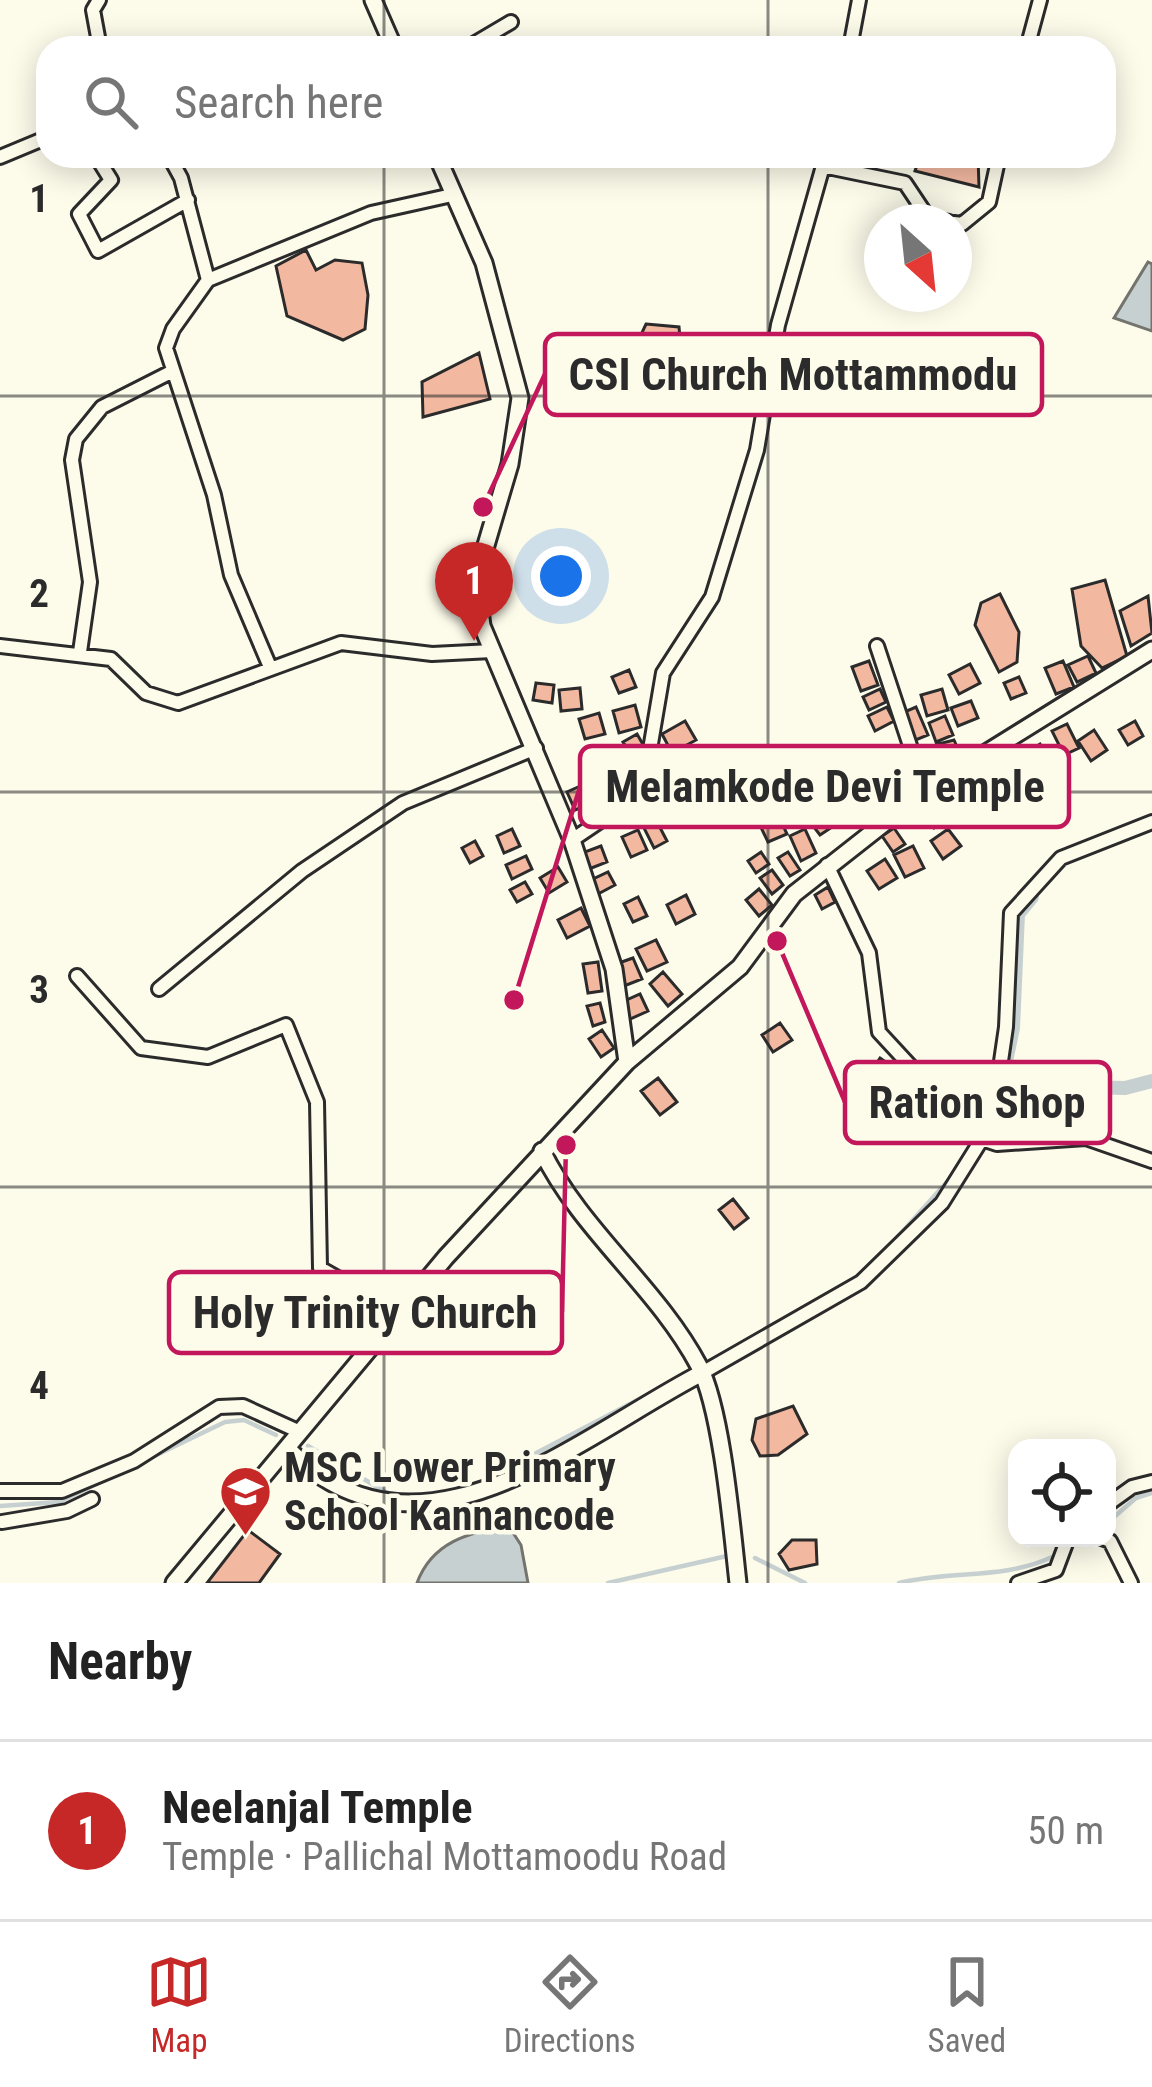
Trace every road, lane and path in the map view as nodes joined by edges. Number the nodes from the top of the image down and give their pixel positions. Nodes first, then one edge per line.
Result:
1 (99, 0) edge
2 (373, 0) edge
3 (860, 0) edge
4 (1040, 0) edge
5 (511, 22) dead end
6 (98, 36) edge
7 (389, 36) edge
8 (487, 36) edge
9 (852, 36) edge
10 (1031, 36) edge
11 (36, 142) edge
12 (0, 157) edge
13 (104, 168) edge
14 (174, 168) edge
15 (442, 168) edge
16 (822, 168) edge
17 (850, 168) edge
18 (996, 168) edge
19 (452, 195) junction
20 (188, 200) junction
21 (919, 204) edge
22 (972, 216) edge
23 (208, 280) junction
24 (172, 370) junction
25 (0, 646) edge
26 (877, 646) dead end
27 (1152, 650) edge
28 (492, 651) junction
29 (80, 652) junction
30 (270, 667) junction
31 (536, 748) junction
32 (925, 791) junction
33 (1152, 822) edge
34 (572, 840) junction
35 (827, 865) junction
36 (77, 976) dead end
37 (159, 989) dead end
38 (627, 1062) junction
39 (983, 1139) junction
40 (542, 1151) junction
41 (1152, 1161) edge
42 (399, 1313) junction
43 (702, 1373) junction
44 (300, 1432) junction
45 (287, 1448) junction
46 (1152, 1482) edge
47 (0, 1494) edge
48 (92, 1499) dead end
49 (1116, 1499) edge
50 (1, 1519) edge
51 (1065, 1547) edge
52 (1113, 1547) edge
53 (174, 1583) edge
54 (738, 1583) edge
55 (1018, 1583) edge
56 (1131, 1583) edge

1 - 6 street
2 - 7 street
3 - 9 street
4 - 10 street
5 - 8 street
11 - 12 street
13 - 20 street
14 - 20 street
15 - 19 street
16 - 34 street
17 - 21 street
18 - 22 street
19 - 23 street
19 - 28 street
20 - 23 street
23 - 24 street
24 - 29 street
24 - 30 street
25 - 29 street
26 - 32 street
27 - 32 street
28 - 30 street
28 - 31 street
29 - 30 street
31 - 34 street
31 - 37 street
32 - 35 street
33 - 39 street
34 - 38 street
35 - 38 street
35 - 39 street
36 - 42 street
38 - 40 street
39 - 41 street
39 - 43 street
40 - 42 street
40 - 43 street
42 - 44 street
43 - 45 street
43 - 54 street
44 - 45 street
44 - 47 street
45 - 53 street
46 - 49 street
47 - 50 street
48 - 50 street
51 - 55 street
52 - 56 street

